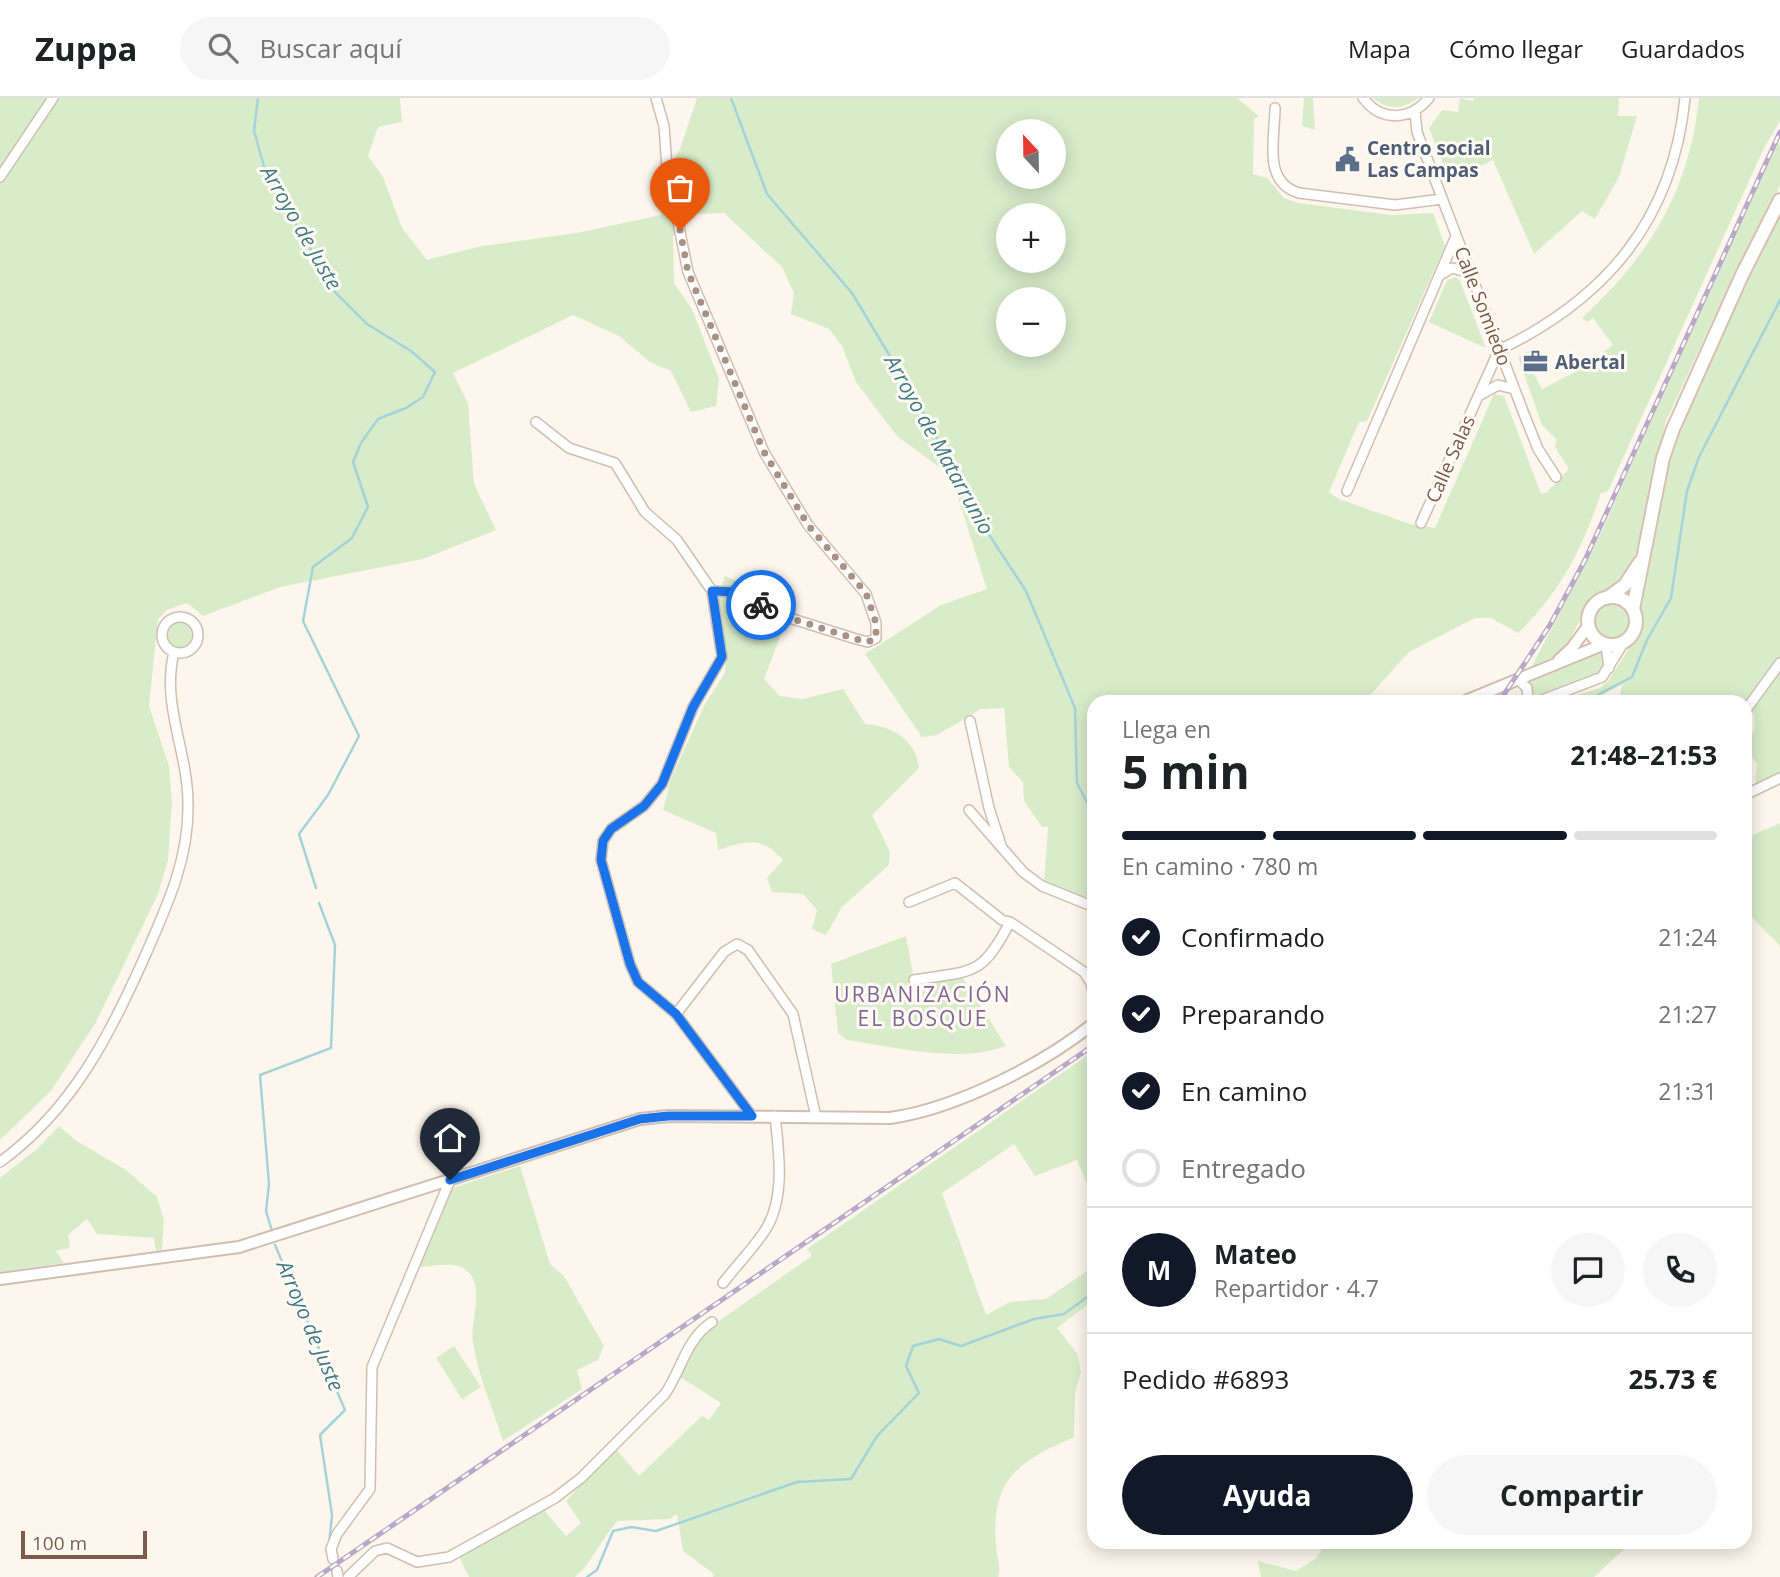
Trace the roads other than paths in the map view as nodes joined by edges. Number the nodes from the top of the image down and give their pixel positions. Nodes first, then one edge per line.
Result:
1 (53, 98) edge
2 (656, 98) edge
3 (1363, 98) edge
4 (1429, 98) edge
5 (1685, 98) edge
6 (1275, 108) dead end
7 (1415, 111) junction
8 (1405, 116) junction
9 (1417, 132) junction
10 (0, 177) edge
11 (1442, 199) junction
12 (1780, 200) edge
13 (1456, 236) junction
14 (1470, 272) junction
15 (1440, 275) junction
16 (1499, 350) junction
17 (1514, 388) junction
18 (1478, 396) junction
19 (536, 422) dead end
20 (1556, 477) dead end
21 (1347, 491) dead end
22 (1421, 523) dead end
23 (1645, 552) junction
24 (712, 591) junction
25 (1607, 598) junction
26 (1633, 610) junction
27 (1588, 626) junction
28 (1624, 642) junction
29 (1604, 645) junction
30 (174, 652) junction
31 (1780, 663) edge
32 (1551, 666) junction
33 (1609, 670) junction
34 (1518, 679) junction
35 (1480, 695) edge
36 (1528, 695) edge
37 (1557, 695) edge
38 (1752, 701) edge
39 (970, 721) dead end
40 (1780, 778) edge
41 (1752, 792) edge
42 (969, 810) dead end
43 (1003, 850) junction
44 (909, 902) dead end
45 (1087, 903) edge
46 (1010, 922) junction
47 (1087, 977) edge
48 (914, 980) dead end
49 (676, 1014) junction
50 (1087, 1028) edge
51 (752, 1116) junction
52 (775, 1116) junction
53 (816, 1117) junction
54 (0, 1162) edge
55 (450, 1180) junction
56 (0, 1279) edge
57 (723, 1283) dead end
58 (712, 1322) dead end
59 (333, 1559) dead end
60 (348, 1577) edge

1 - 10 street
2 - 24 street
3 - 8 street
4 - 7 street
5 - 16 street
6 - 11 street
7 - 8 street
7 - 9 street, Calle Somiedo
8 - 9 street, Calle Somiedo
9 - 11 street, Calle Somiedo
11 - 13 street, Calle Somiedo
12 - 23 main road
13 - 14 street, Calle Somiedo
13 - 15 street
14 - 15 street
14 - 16 street, Calle Somiedo
15 - 21 street
16 - 17 street, Calle Somiedo
16 - 18 street, Calle Salas
17 - 18 street, Calle Salas
17 - 20 street, Calle Somiedo
18 - 22 street, Calle Salas
19 - 24 street
23 - 25 main road
23 - 26 main road
24 - 49 street
25 - 26 main road
25 - 27 main road
26 - 28 main road
27 - 29 main road
27 - 32 street
28 - 29 main road
28 - 33 street
29 - 32 street
29 - 33 street
30 - 30 street
30 - 54 street
31 - 38 street
32 - 34 street
33 - 37 street
34 - 35 street
34 - 36 street
39 - 43 street
40 - 41 street
42 - 43 street
43 - 45 street
44 - 46 street
46 - 47 street
46 - 48 street
49 - 51 street
49 - 53 street
50 - 53 street
51 - 52 street
51 - 55 street
52 - 53 street
52 - 57 street
55 - 56 street
55 - 59 street
58 - 60 street

